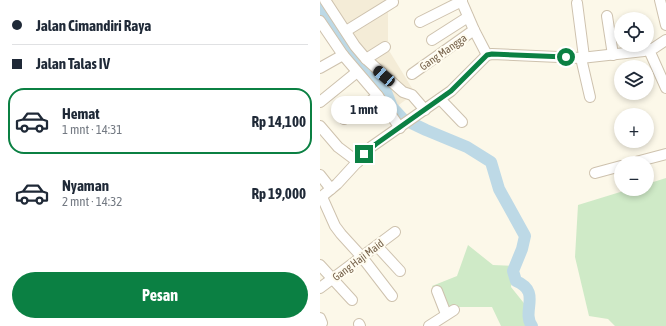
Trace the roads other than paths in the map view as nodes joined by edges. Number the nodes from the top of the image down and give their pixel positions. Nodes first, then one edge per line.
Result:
1 (660, 0) edge
2 (328, 1) edge
3 (462, 1) edge
4 (393, 2) dead end
5 (577, 3) dead end
6 (606, 16) dead end
7 (468, 17) junction
8 (320, 21) edge
9 (420, 22) dead end
10 (666, 25) edge
11 (474, 30) junction
12 (346, 31) junction
13 (324, 35) edge
14 (432, 40) dead end
15 (666, 40) edge
16 (654, 47) edge
17 (385, 48) dead end
18 (635, 52) edge
19 (650, 52) edge
20 (487, 55) junction
21 (613, 55) junction
22 (343, 56) junction
23 (583, 58) junction
24 (366, 59) junction
25 (320, 68) edge
26 (366, 74) junction
27 (412, 74) dead end
28 (666, 88) edge
29 (378, 96) junction
30 (590, 97) dead end
31 (440, 99) junction
32 (320, 102) edge
33 (425, 110) junction
34 (344, 119) dead end
35 (462, 122) dead end
36 (320, 126) edge
37 (401, 126) junction
38 (666, 154) edge
39 (654, 157) edge
40 (358, 162) junction
41 (614, 168) edge
42 (595, 173) dead end
43 (320, 175) edge
44 (332, 189) junction
45 (321, 198) edge
46 (395, 232) dead end
47 (377, 246) junction
48 (362, 257) junction
49 (320, 265) edge
50 (400, 271) dead end
51 (332, 280) junction
52 (320, 288) edge
53 (438, 291) dead end
54 (392, 296) dead end
55 (352, 300) dead end
56 (429, 326) edge

1 - 10 street
2 - 12 street
3 - 7 street
3 - 9 street
4 - 12 street
5 - 23 street
6 - 21 street
7 - 11 street
7 - 14 street
8 - 13 street
11 - 20 street
11 - 27 street, Gang Mangga
12 - 24 street
13 - 22 street
15 - 16 street
17 - 24 street
18 - 21 street
19 - 28 street
20 - 23 street
20 - 31 street
21 - 23 street
22 - 25 street
22 - 26 street
23 - 30 street
24 - 26 street
26 - 29 street
26 - 32 street
26 - 33 street
29 - 34 street
29 - 37 street
31 - 33 street
31 - 35 street
33 - 37 street
36 - 40 street
37 - 40 street
38 - 39 street
40 - 44 street
41 - 42 street
43 - 44 street
44 - 45 street
45 - 48 street
46 - 47 street, Gang Haji Maid
47 - 48 street, Gang Haji Maid
47 - 50 street
48 - 51 street, Gang Haji Maid
48 - 54 street
49 - 51 street
51 - 52 street, Gang Haji Maid
51 - 55 street
53 - 56 street

